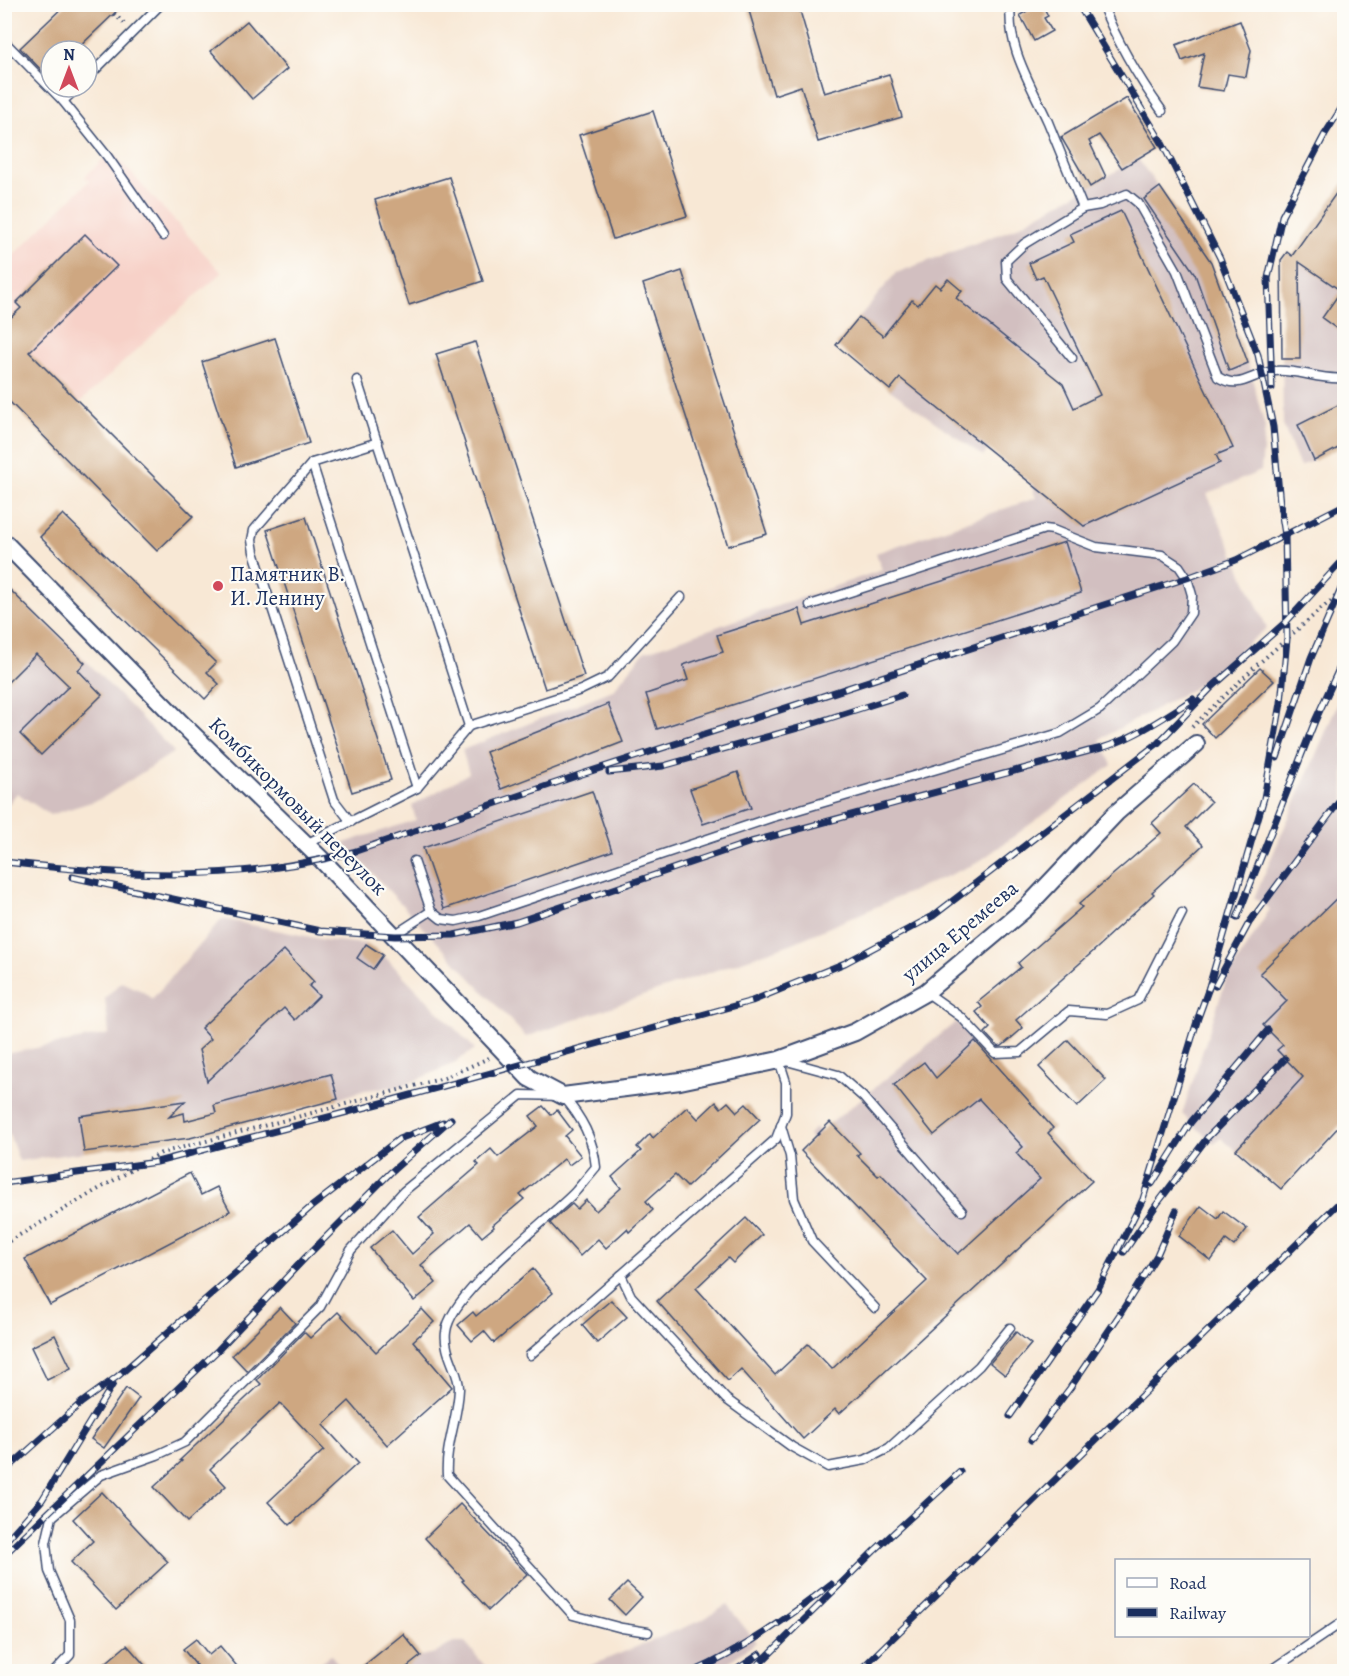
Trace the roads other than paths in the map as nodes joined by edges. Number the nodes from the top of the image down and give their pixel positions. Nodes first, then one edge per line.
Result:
1 (161, 4) edge
2 (1011, 4) edge
3 (1102, 4) edge
4 (4, 41) edge
5 (99, 66) edge
6 (63, 101) joint
7 (1161, 111) dead end
8 (1083, 208) junction
9 (163, 236) dead end
10 (1072, 358) dead end
11 (1344, 378) edge
12 (357, 380) dead end
13 (378, 442) junction
14 (312, 464) junction
15 (4, 542) edge
16 (681, 597) dead end
17 (810, 605) dead end
18 (469, 726) junction
19 (1196, 744) road end
20 (417, 788) junction
21 (351, 822) junction
22 (306, 844) junction
23 (414, 861) dead end
24 (431, 911) junction
25 (1182, 913) dead end
26 (394, 934) junction
27 (926, 992) junction
28 (779, 1060) junction
29 (563, 1096) junction
30 (781, 1126) junction
31 (962, 1211) dead end
32 (621, 1275) junction
33 (875, 1308) dead end
34 (1010, 1328) dead end
35 (530, 1355) dead end
36 (1344, 1621) edge
37 (648, 1632) dead end
38 (54, 1671) edge
39 (1269, 1671) edge

1 - 5 lane
2 - 8 lane
3 - 7 lane
4 - 6 lane
6 - 9 lane
8 - 10 lane
8 - 11 lane
12 - 13 lane
13 - 14 lane
13 - 18 lane
14 - 20 lane
14 - 21 lane
15 - 22 street, Комбикормовый переулок
16 - 18 lane
17 - 24 lane
18 - 20 lane
19 - 27 street, улица Еремеева
20 - 21 lane
21 - 22 lane
22 - 26 street, Комбикормовый переулок
23 - 24 lane
24 - 26 lane
25 - 27 lane
26 - 29 street, Комбикормовый переулок
27 - 28 street, улица Еремеева
28 - 29 street, улица Еремеева
28 - 30 lane
28 - 31 lane
29 - 37 lane
29 - 38 lane
30 - 32 lane
30 - 33 lane
32 - 34 lane
32 - 35 lane
36 - 39 lane

